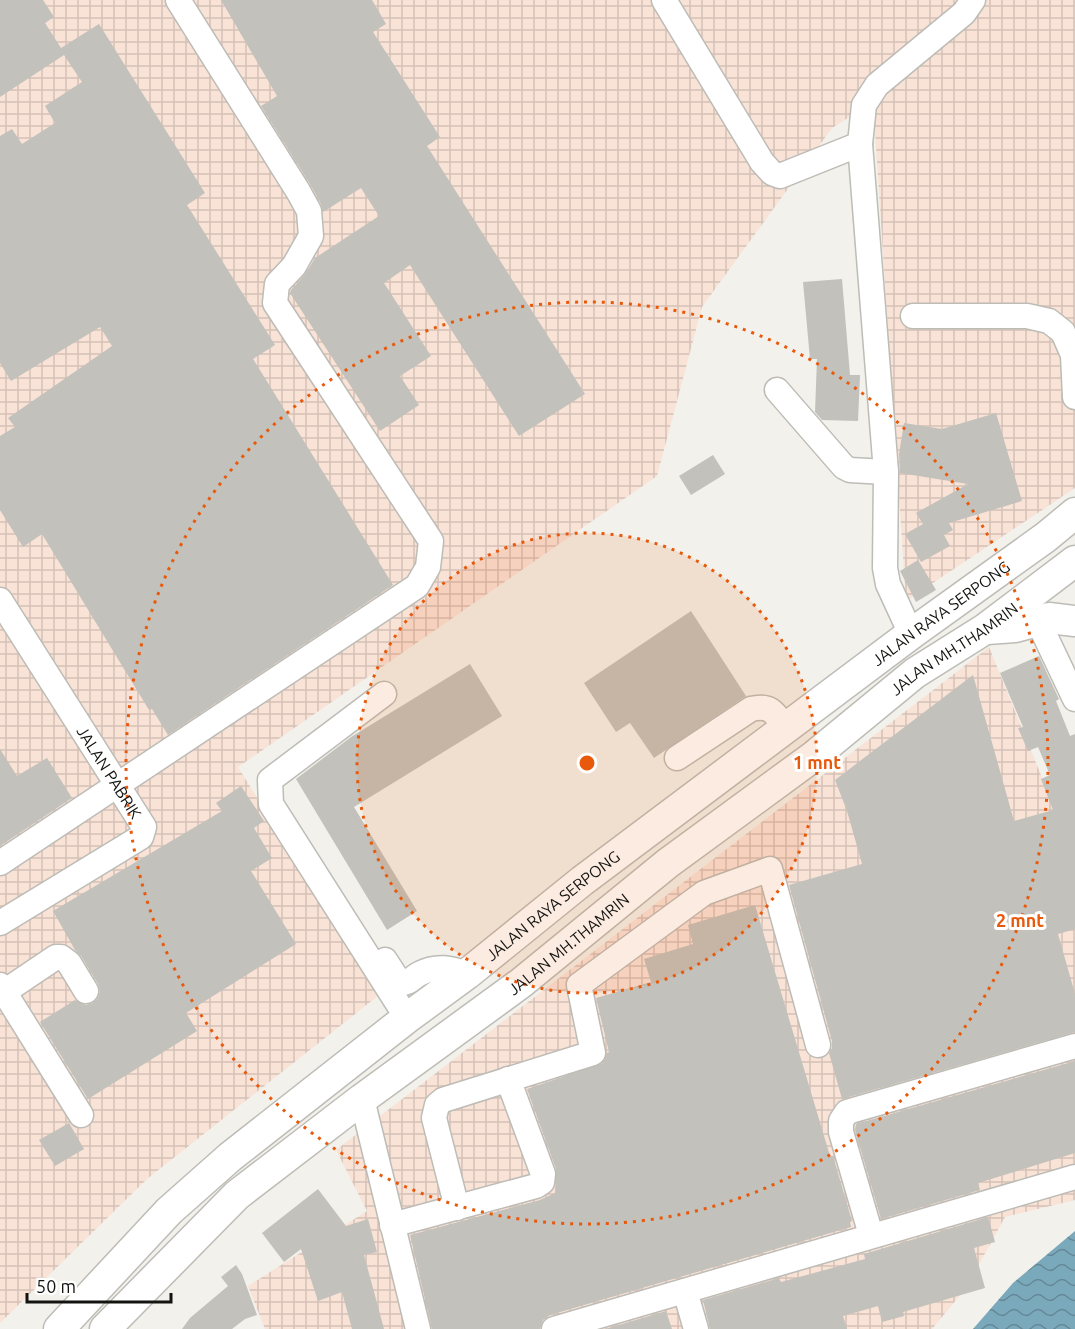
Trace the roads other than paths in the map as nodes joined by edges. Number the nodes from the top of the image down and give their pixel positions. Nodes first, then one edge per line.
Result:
1 (178, 0) edge
2 (664, 0) edge
3 (973, 0) edge
4 (860, 144) junction
5 (913, 316) dead end
6 (777, 390) dead end
7 (1075, 397) edge
8 (886, 472) junction
9 (1068, 523) edge
10 (1075, 561) edge
11 (0, 600) edge
12 (1038, 621) junction
13 (1075, 621) edge
14 (985, 629) junction
15 (911, 634) junction
16 (384, 694) dead end
17 (1075, 699) edge
18 (786, 729) junction
19 (677, 758) dead end
20 (118, 784) junction
21 (0, 863) edge
22 (0, 923) edge
23 (365, 940) junction
24 (467, 974) junction
25 (2, 989) edge
26 (86, 991) dead end
27 (407, 1018) junction
28 (818, 1045) dead end
29 (1075, 1046) edge
30 (508, 1079) junction
31 (362, 1099) junction
32 (81, 1115) dead end
33 (1075, 1177) edge
34 (457, 1208) junction
35 (392, 1225) junction
36 (871, 1235) junction
37 (685, 1291) junction
38 (59, 1329) edge
39 (105, 1329) edge
40 (418, 1329) edge
41 (554, 1329) edge
42 (696, 1329) edge

1 - 20 street
2 - 4 street
3 - 4 street
4 - 8 street
5 - 7 street
6 - 8 street
8 - 15 street
9 - 15 main road, JALAN RAYA SERPONG
10 - 14 main road, JALAN MH.THAMRIN
11 - 20 street, JALAN PABRIK
12 - 13 main road
12 - 14 main road
12 - 17 street
14 - 31 main road, JALAN MH.THAMRIN
15 - 18 main road, JALAN RAYA SERPONG
16 - 23 street
18 - 19 street
18 - 24 main road, JALAN RAYA SERPONG
20 - 21 street
20 - 22 street, JALAN PABRIK
23 - 24 street
23 - 27 street
24 - 27 main road, JALAN RAYA SERPONG
25 - 26 street
25 - 32 street
27 - 38 main road, JALAN RAYA SERPONG
28 - 30 street
29 - 36 street
30 - 34 street
30 - 34 street
31 - 35 street
31 - 39 main road, JALAN MH.THAMRIN
33 - 36 street
34 - 35 street
35 - 40 street
36 - 37 street
37 - 41 street
37 - 42 street

